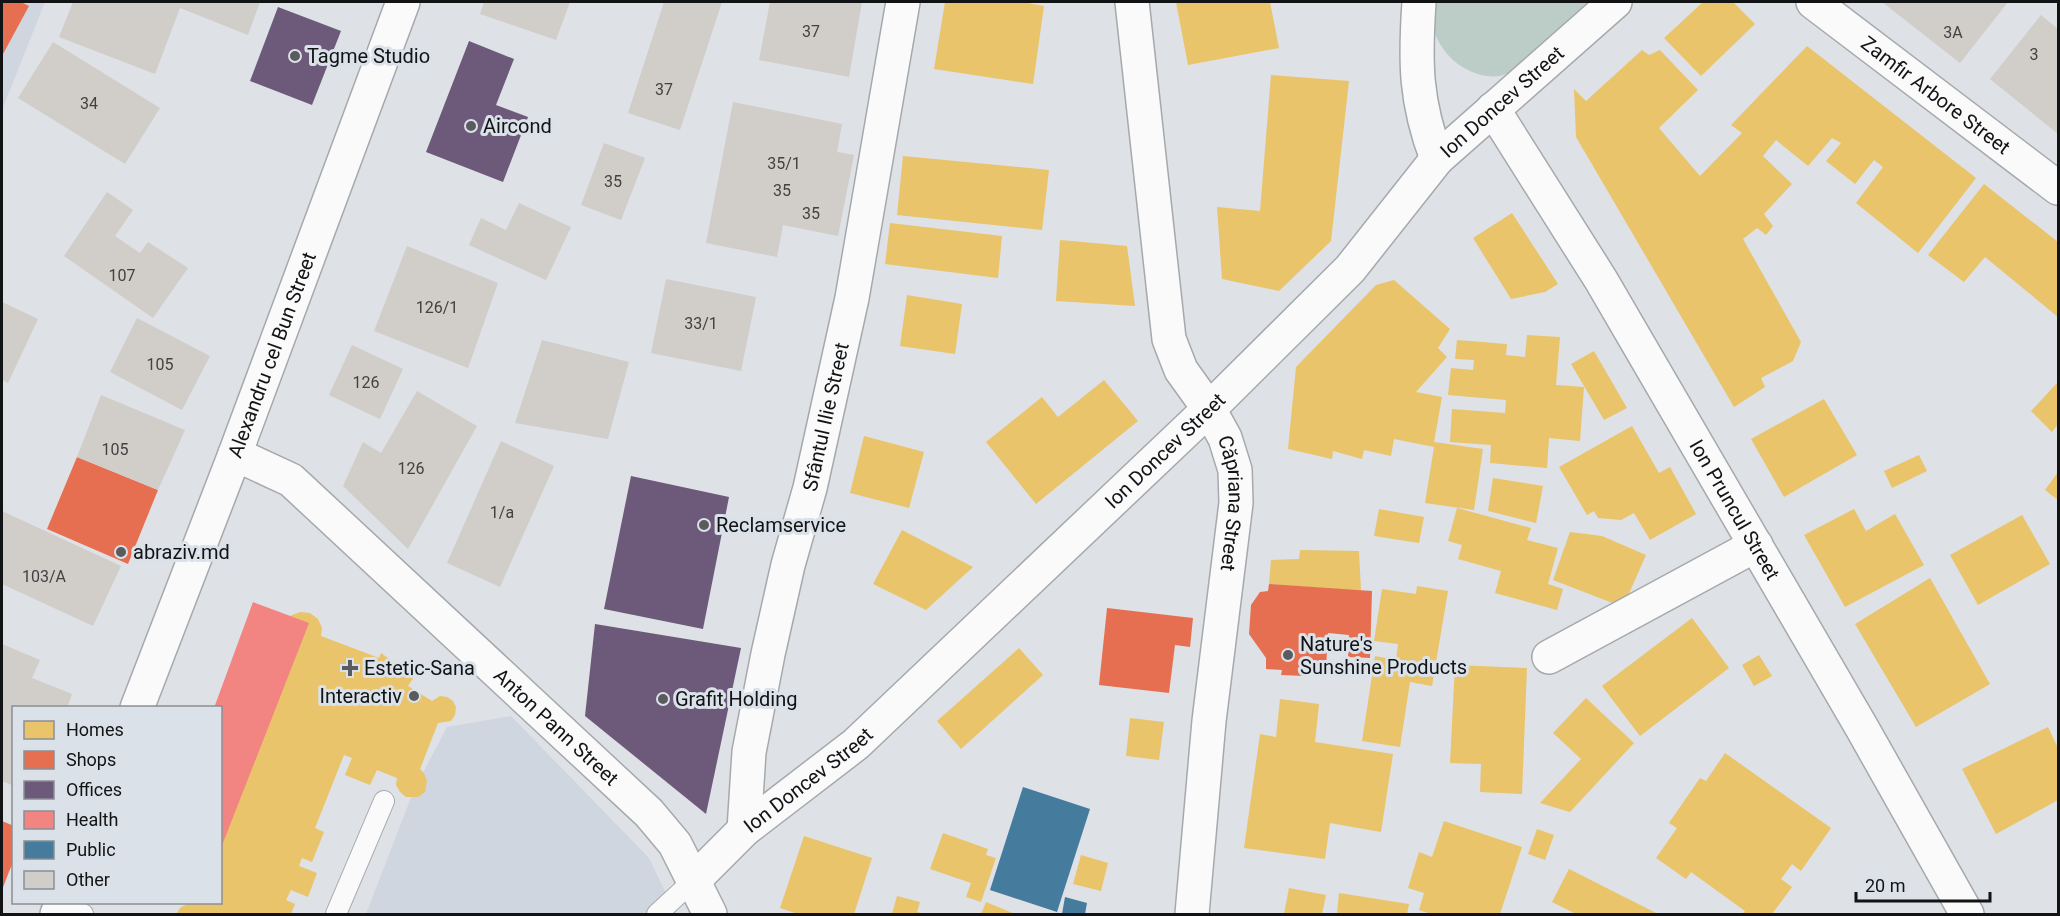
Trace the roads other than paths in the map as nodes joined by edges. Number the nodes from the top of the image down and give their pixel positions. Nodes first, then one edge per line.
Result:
1 (403, 2) edge
2 (903, 2) edge
3 (1132, 2) edge
4 (1419, 2) edge
5 (1615, 2) edge
6 (1813, 2) edge
7 (1493, 109) junction
8 (1437, 159) junction
9 (2058, 188) edge
10 (1209, 409) junction
11 (235, 454) junction
12 (1756, 545) junction
13 (1549, 657) dead end
14 (138, 706) edge
15 (384, 801) dead end
16 (744, 830) junction
17 (694, 880) junction
18 (336, 915) edge
19 (657, 915) edge
20 (710, 915) edge
21 (1192, 915) edge
22 (1967, 915) edge

1 - 11 street, Alexandru cel Bun Street
2 - 16 street, Sfântul Ilie Street
3 - 10 street, Căpriana Street
4 - 8 street
5 - 7 street, Ion Doncev Street
6 - 9 street, Zamfir Arbore Street
7 - 8 street, Ion Doncev Street
7 - 12 street, Ion Pruncul Street
8 - 10 street, Ion Doncev Street
10 - 16 street, Ion Doncev Street
10 - 21 street, Căpriana Street
11 - 14 street, Alexandru cel Bun Street
11 - 17 street, Anton Pann Street
12 - 13 street
12 - 22 street, Ion Pruncul Street
15 - 18 lane
16 - 17 street, Ion Doncev Street
17 - 19 lane
17 - 20 street, Anton Pann Street

